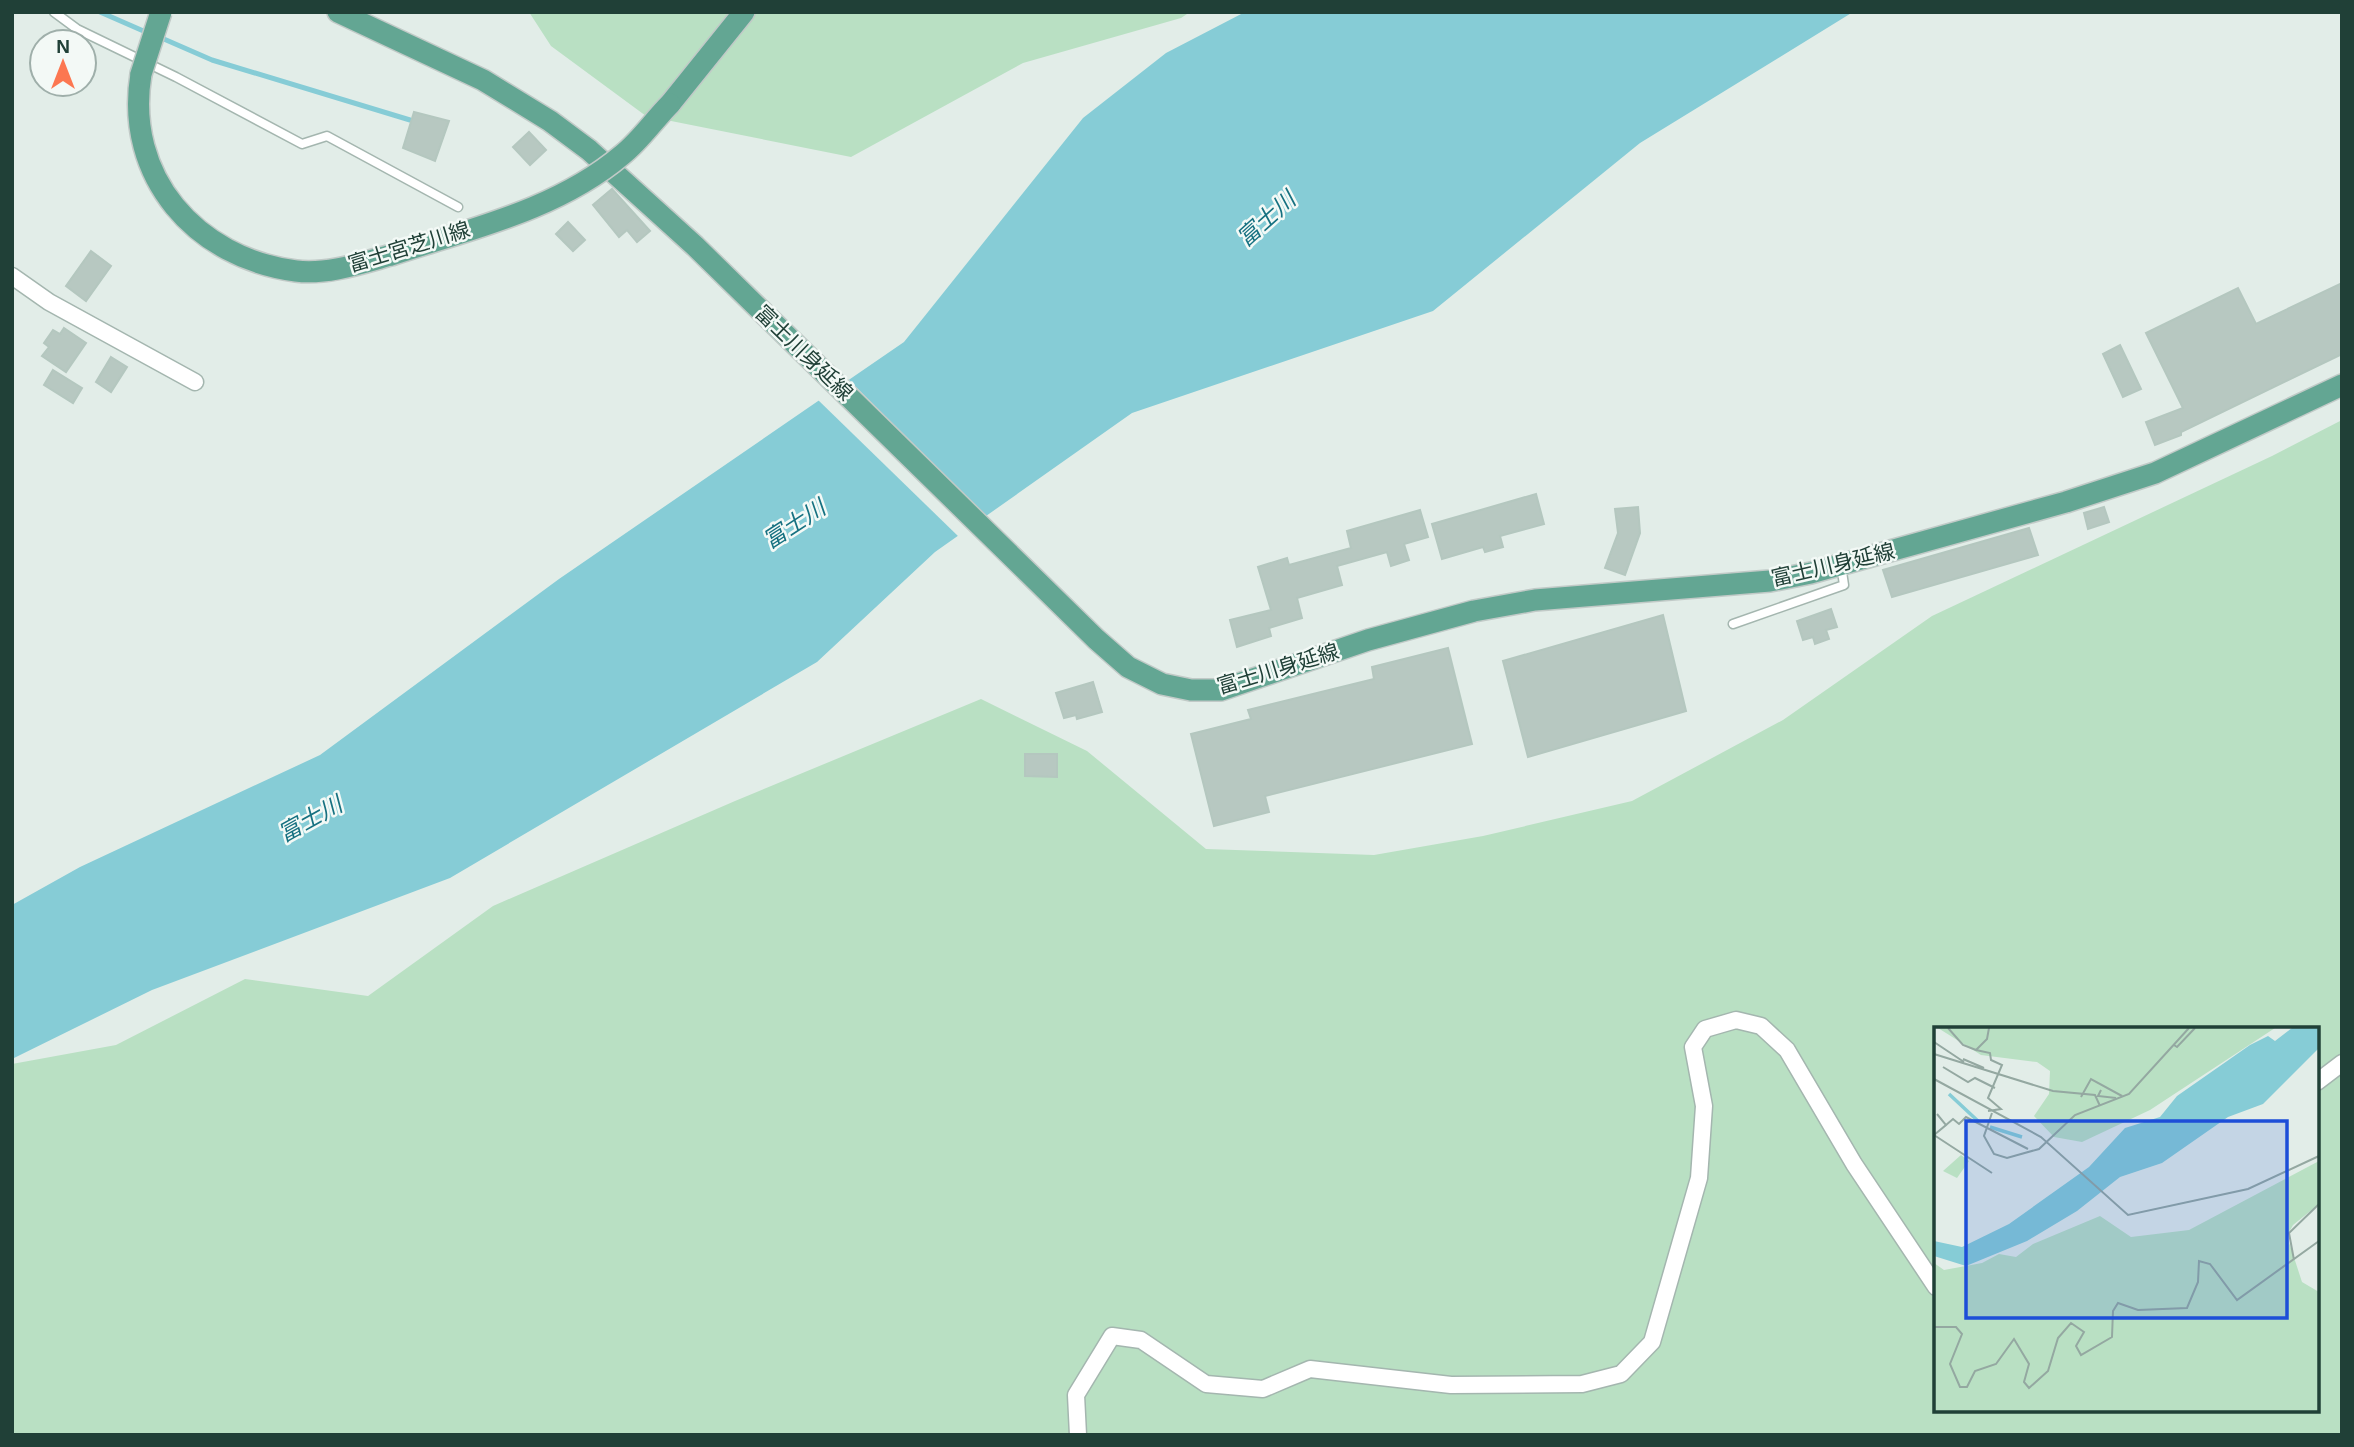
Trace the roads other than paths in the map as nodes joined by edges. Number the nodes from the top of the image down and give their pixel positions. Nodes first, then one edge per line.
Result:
1 (54, 12) edge
2 (161, 12) edge
3 (338, 12) edge
4 (744, 12) edge
5 (458, 206) dead end
6 (12, 276) edge
7 (195, 382) dead end
8 (2342, 385) edge
9 (1840, 565) junction
10 (1733, 624) dead end
11 (2342, 1063) edge
12 (2319, 1080) edge
13 (1934, 1284) edge
14 (1078, 1435) edge

1 - 5 lane
2 - 4 main road, 富士宮芝川線, bridge
3 - 9 main road, 富士川身延線
6 - 7 street
8 - 9 main road, 富士川身延線
9 - 10 lane
11 - 12 street
13 - 14 street

